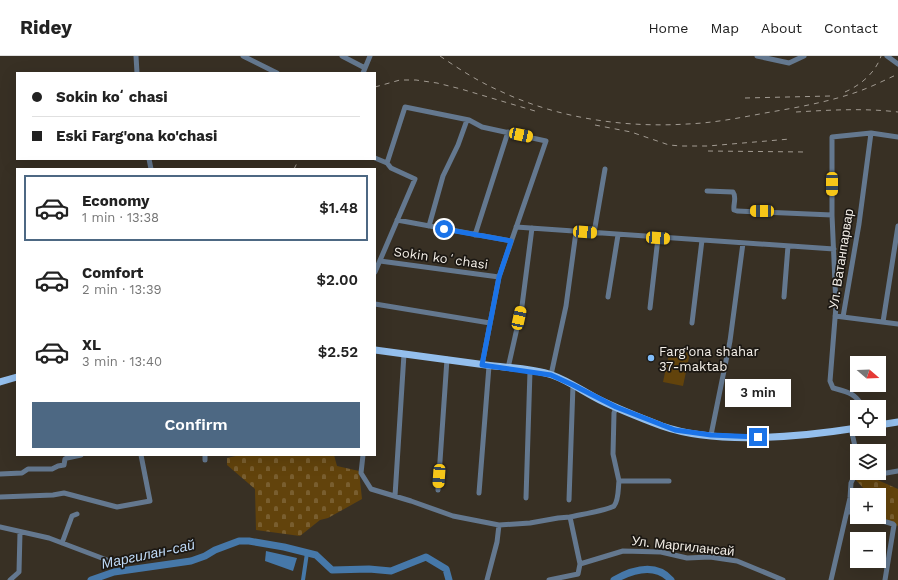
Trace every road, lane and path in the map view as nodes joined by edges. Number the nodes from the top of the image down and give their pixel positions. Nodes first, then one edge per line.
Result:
1 (136, 56) edge
2 (242, 56) edge
3 (342, 56) edge
4 (370, 56) edge
5 (757, 56) edge
6 (804, 56) edge
7 (887, 56) edge
8 (898, 64) edge
9 (365, 68) junction
10 (137, 72) edge
11 (275, 72) edge
12 (363, 72) edge
13 (467, 120) junction
14 (508, 132) junction
15 (870, 133) junction
16 (898, 137) edge
17 (376, 158) edge
18 (387, 163) junction
19 (605, 169) dead end
20 (707, 191) dead end
21 (832, 215) junction
22 (397, 220) junction
23 (429, 226) junction
24 (898, 226) edge
25 (516, 227) junction
26 (532, 228) junction
27 (576, 232) junction
28 (594, 233) junction
29 (475, 235) junction
30 (618, 235) junction
31 (658, 238) junction
32 (702, 240) junction
33 (511, 241) junction
34 (743, 243) junction
35 (788, 246) junction
36 (834, 250) junction
37 (380, 261) junction
38 (376, 270) edge
39 (499, 277) junction
40 (608, 297) dead end
41 (784, 297) dead end
42 (376, 304) edge
43 (650, 308) dead end
44 (835, 316) junction
45 (843, 317) junction
46 (884, 322) junction
47 (490, 323) junction
48 (692, 323) dead end
49 (898, 324) edge
50 (376, 350) edge
51 (404, 354) junction
52 (447, 360) junction
53 (486, 365) junction
54 (508, 368) junction
55 (530, 371) junction
56 (551, 375) junction
57 (16, 377) edge
58 (0, 382) edge
59 (573, 385) junction
60 (859, 400) edge
61 (616, 407) junction
62 (898, 422) edge
63 (886, 424) edge
64 (850, 428) edge
65 (711, 435) junction
66 (77, 456) edge
67 (141, 456) edge
68 (364, 456) edge
69 (898, 471) edge
70 (886, 473) edge
71 (0, 474) edge
72 (852, 480) edge
73 (619, 481) junction
74 (669, 481) dead end
75 (438, 490) dead end
76 (480, 493) dead end
77 (395, 496) junction
78 (0, 497) edge
79 (526, 498) dead end
80 (569, 500) dead end
81 (847, 511) junction
82 (850, 512) edge
83 (77, 514) dead end
84 (570, 517) junction
85 (886, 522) edge
86 (499, 525) junction
87 (0, 527) edge
88 (20, 532) junction
89 (62, 543) junction
90 (580, 564) junction
91 (108, 566) dead end
92 (10, 580) edge
93 (487, 580) edge
94 (549, 580) edge
95 (783, 580) edge
96 (831, 580) edge
97 (886, 580) edge

1 - 10 street
2 - 11 street
3 - 9 street
4 - 9 street
5 - 6 street
7 - 8 street
9 - 12 street
13 - 14 street
13 - 18 street
13 - 23 street
14 - 25 street
14 - 29 street
15 - 16 street
15 - 21 street
15 - 45 street, Ул. Ватанпарвар
17 - 18 street
18 - 22 street, Sokin koʻchasi
19 - 28 street
20 - 21 street
21 - 36 street
22 - 23 street, Sokin koʻchasi
22 - 37 street, Sokin koʻchasi
23 - 29 street, Sokin koʻchasi
24 - 46 street
25 - 26 street
25 - 33 street
26 - 27 street
26 - 54 street
27 - 28 street
27 - 56 street
28 - 30 street
29 - 33 street, Sokin koʻchasi
30 - 31 street
30 - 40 street
31 - 32 street
31 - 43 street
32 - 34 street
32 - 48 street
33 - 39 street
34 - 35 street
34 - 65 street
35 - 36 street
35 - 41 street
36 - 44 street
37 - 38 street, Sokin koʻchasi
37 - 39 street, Sokin koʻchasi
39 - 47 street
42 - 47 street
44 - 45 street
44 - 60 street
45 - 46 street
46 - 49 street
47 - 53 street
50 - 51 main road
51 - 52 main road
51 - 77 street
52 - 53 main road
52 - 75 street
53 - 54 main road
53 - 76 street
54 - 55 main road
55 - 56 main road
55 - 79 street
56 - 59 main road
57 - 58 main road
59 - 61 main road
59 - 80 street
61 - 65 main road
61 - 73 street
62 - 63 main road
64 - 65 main road
66 - 71 street
67 - 78 street
68 - 77 street
69 - 70 street
72 - 81 street
73 - 74 street
73 - 84 street
77 - 86 street
81 - 82 street
81 - 96 street
83 - 89 street
84 - 86 street
84 - 90 street
85 - 97 street
86 - 93 street
87 - 88 street
88 - 89 street
88 - 92 street
89 - 91 street
90 - 94 street
90 - 95 street, Ул. Маргилансай

